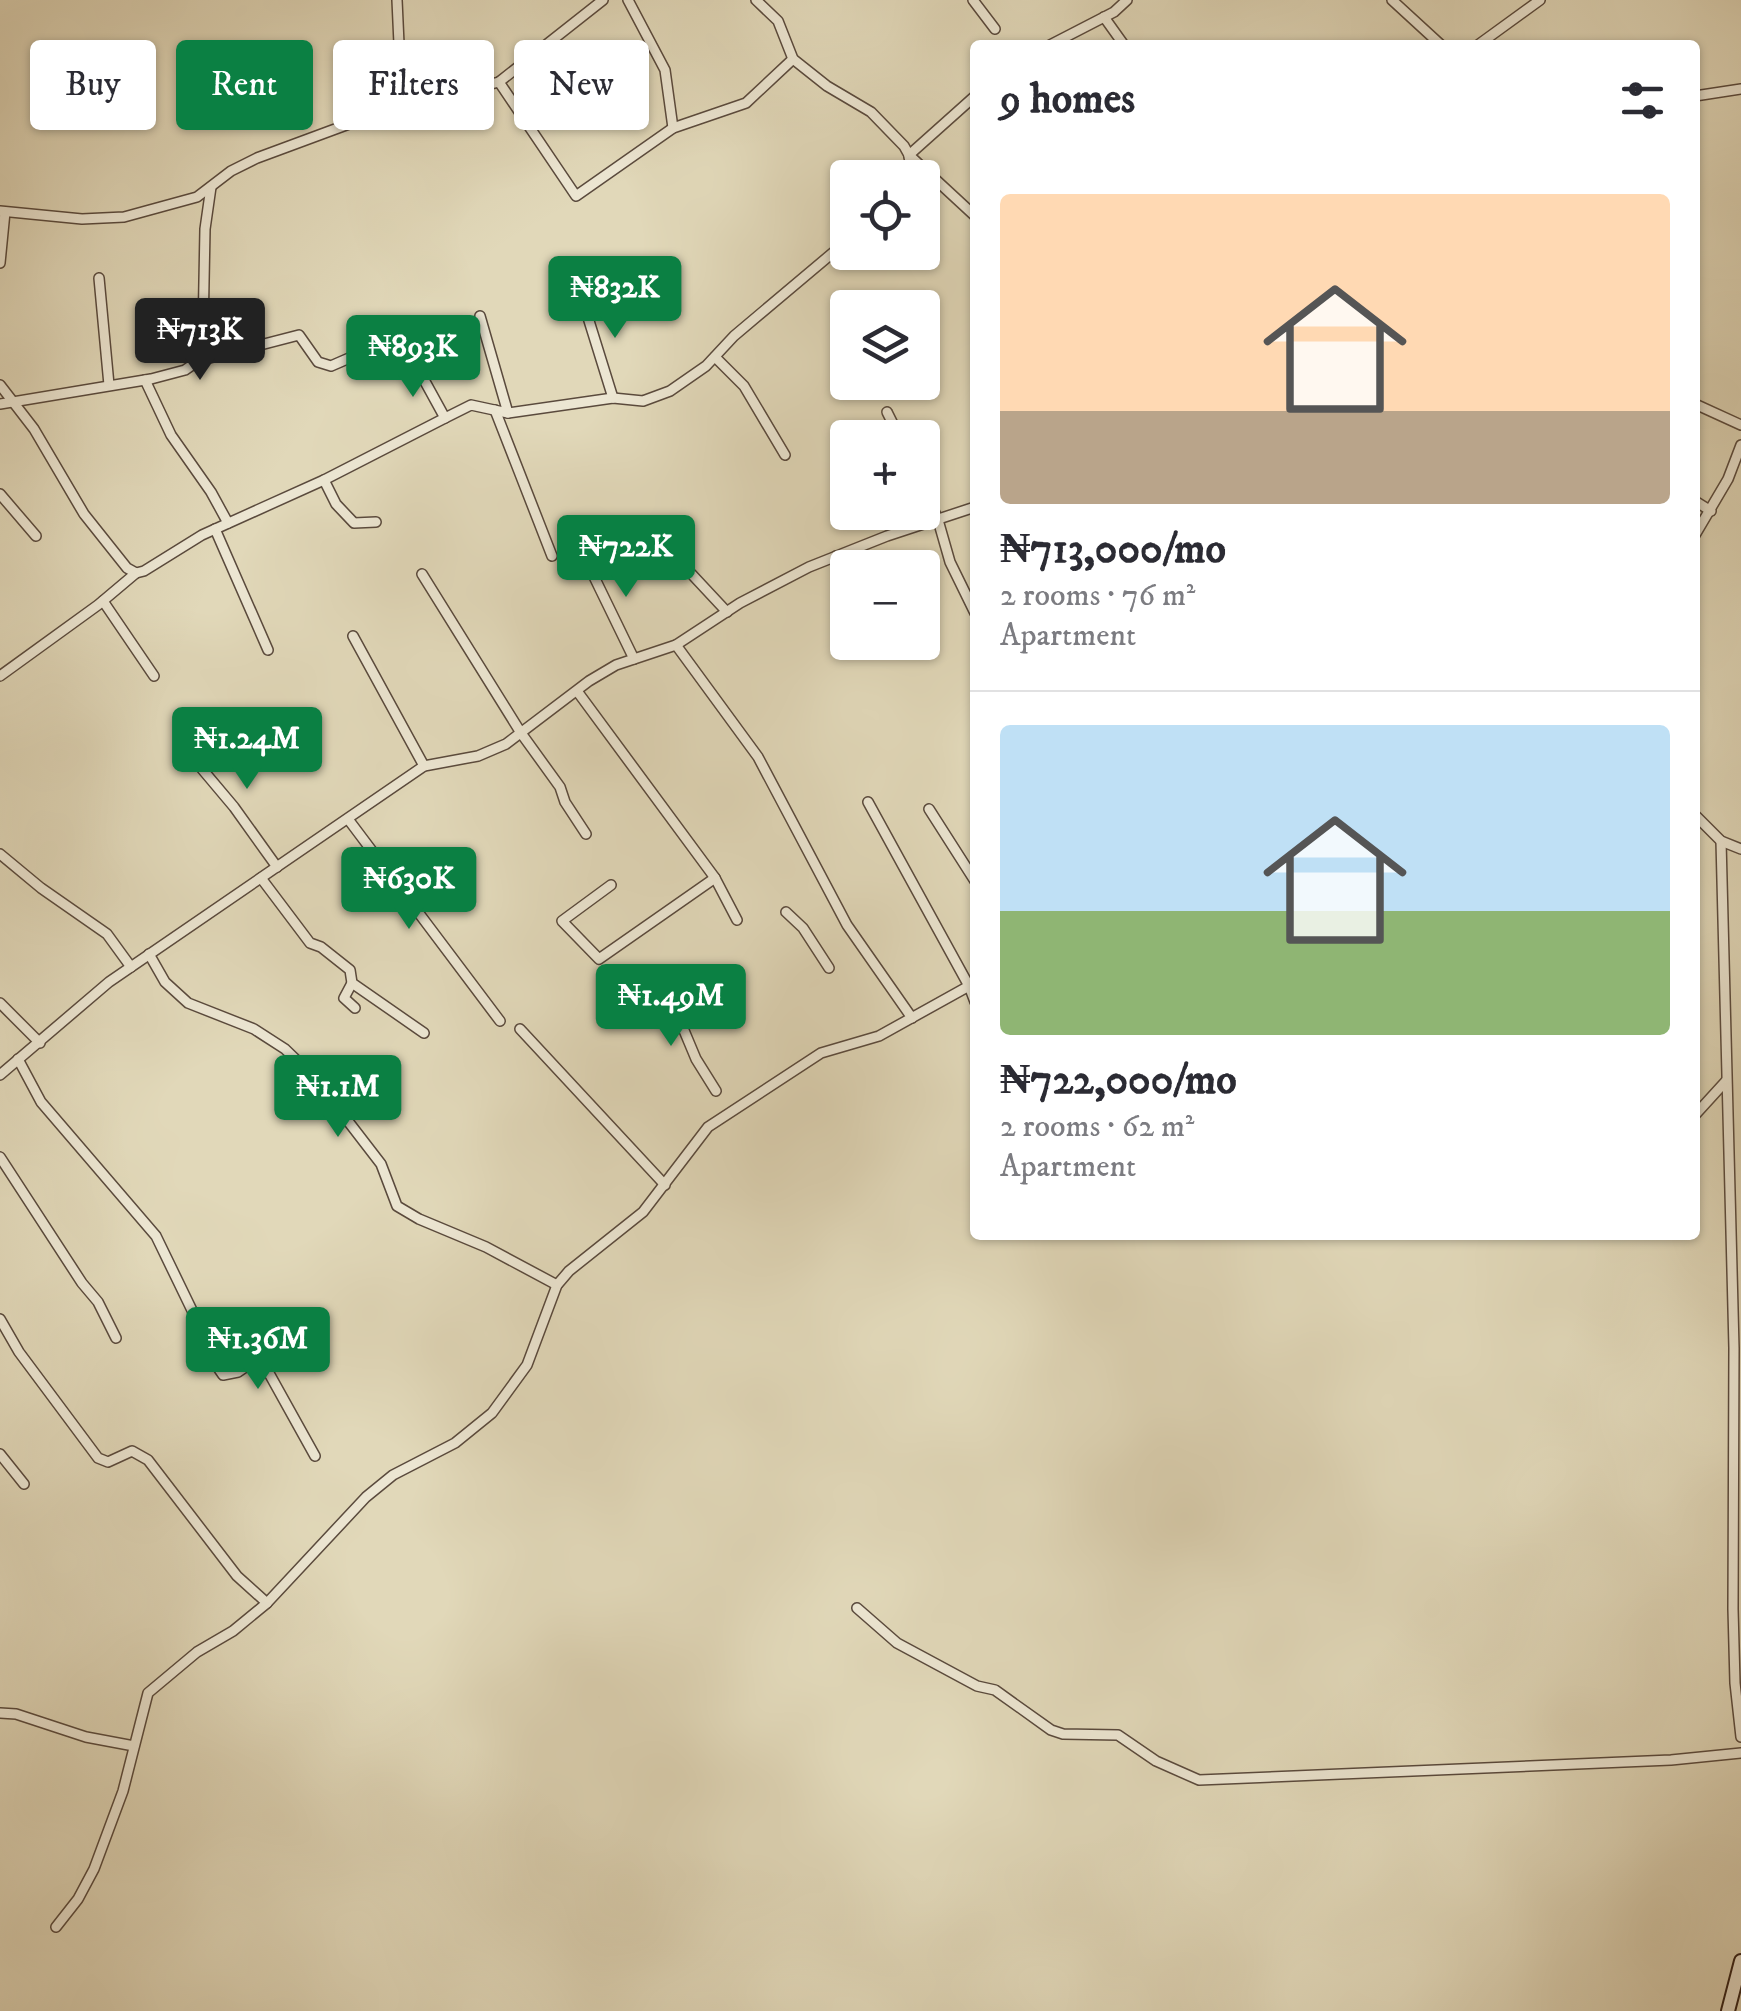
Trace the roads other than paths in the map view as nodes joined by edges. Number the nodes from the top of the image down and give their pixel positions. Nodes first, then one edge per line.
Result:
1 (397, 0) edge
2 (603, 0) edge
3 (628, 0) edge
4 (756, 0) edge
5 (973, 0) edge
6 (1127, 0) edge
7 (1392, 0) edge
8 (1540, 0) edge
9 (1104, 17) junction
10 (995, 29) dead end
11 (399, 40) edge
12 (1060, 40) edge
13 (1120, 40) edge
14 (1436, 40) edge
15 (1485, 40) edge
16 (793, 59) junction
17 (499, 82) junction
18 (494, 83) edge
19 (1741, 89) edge
20 (1700, 95) edge
21 (970, 100) edge
22 (673, 128) junction
23 (334, 130) edge
24 (909, 154) junction
25 (911, 160) edge
26 (211, 187) junction
27 (2, 211) edge
28 (970, 211) edge
29 (830, 255) edge
30 (0, 263) edge
31 (98, 278) dead end
32 (581, 296) dead end
33 (480, 316) dead end
34 (715, 356) junction
35 (198, 361) junction
36 (145, 380) junction
37 (109, 384) junction
38 (0, 385) edge
39 (613, 398) junction
40 (14, 402) junction
41 (0, 404) edge
42 (1700, 406) edge
43 (495, 410) junction
44 (887, 412) dead end
45 (508, 413) junction
46 (445, 418) junction
47 (891, 420) edge
48 (1741, 425) edge
49 (1741, 446) edge
50 (785, 456) dead end
51 (324, 480) junction
52 (0, 494) edge
53 (1700, 504) edge
54 (970, 508) edge
55 (1711, 510) junction
56 (940, 519) edge
57 (228, 522) junction
58 (376, 522) dead end
59 (940, 527) edge
60 (1700, 527) edge
61 (215, 529) junction
62 (910, 530) edge
63 (36, 536) dead end
64 (657, 537) dead end
65 (853, 550) edge
66 (583, 554) dead end
67 (552, 556) dead end
68 (830, 559) edge
69 (136, 573) junction
70 (422, 574) dead end
71 (103, 601) junction
72 (970, 603) edge
73 (727, 612) junction
74 (353, 636) dead end
75 (676, 644) junction
76 (268, 650) dead end
77 (634, 660) junction
78 (0, 676) edge
79 (154, 676) dead end
80 (576, 691) junction
81 (521, 733) junction
82 (183, 738) dead end
83 (424, 766) junction
84 (868, 802) dead end
85 (929, 810) dead end
86 (348, 819) junction
87 (1700, 820) edge
88 (586, 834) dead end
89 (1722, 841) junction
90 (1741, 848) edge
91 (0, 854) edge
92 (277, 867) junction
93 (970, 873) edge
94 (261, 878) junction
95 (715, 878) junction
96 (612, 885) dead end
97 (786, 912) dead end
98 (737, 920) dead end
99 (149, 954) junction
100 (131, 966) junction
101 (829, 968) dead end
102 (970, 980) edge
103 (352, 984) junction
104 (970, 985) edge
105 (0, 1003) edge
106 (355, 1008) dead end
107 (699, 1010) dead end
108 (912, 1018) junction
109 (500, 1021) dead end
110 (520, 1028) dead end
111 (424, 1033) dead end
112 (40, 1042) junction
113 (18, 1059) junction
114 (0, 1075) edge
115 (1726, 1081) junction
116 (716, 1091) dead end
117 (1700, 1109) edge
118 (0, 1157) edge
119 (665, 1185) junction
120 (557, 1285) junction
121 (0, 1319) edge
122 (116, 1338) dead end
123 (0, 1454) edge
124 (314, 1456) dead end
125 (24, 1484) dead end
126 (267, 1603) junction
127 (858, 1608) dead end
128 (0, 1713) edge
129 (1741, 1737) edge
130 (134, 1746) junction
131 (1741, 1754) edge
132 (56, 1927) dead end
133 (1741, 1962) edge
134 (1728, 2011) edge

1 - 11 street
2 - 17 street
3 - 22 street
4 - 16 street
5 - 10 street
6 - 9 street
7 - 14 street
8 - 15 street
9 - 12 street
9 - 13 street
16 - 22 street
16 - 24 street
17 - 18 street
17 - 22 street
19 - 20 street
21 - 24 street
23 - 26 street
24 - 25 street
24 - 28 street
26 - 27 street
26 - 35 street
27 - 30 street
29 - 34 street
31 - 37 street
32 - 39 street
33 - 45 street
34 - 39 street
34 - 50 street
35 - 36 street
35 - 46 street
36 - 37 street
36 - 57 street
37 - 40 street
38 - 40 street
39 - 45 street
40 - 41 street
40 - 69 street
42 - 48 street
43 - 45 street
43 - 46 street
43 - 67 street
44 - 47 street
46 - 51 street
49 - 55 street
51 - 57 street
51 - 58 street
52 - 63 street
53 - 55 street
54 - 56 street
55 - 60 street
57 - 61 street
59 - 72 street
61 - 69 street
61 - 76 street
62 - 65 street
64 - 73 street
66 - 77 street
68 - 73 street
69 - 71 street
70 - 81 street
71 - 78 street
71 - 79 street
73 - 75 street
74 - 83 street
75 - 77 street
75 - 108 street
77 - 80 street
80 - 81 street
80 - 95 street
81 - 83 street
81 - 88 street
82 - 92 street
83 - 86 street
84 - 102 street
85 - 93 street
86 - 92 street
86 - 109 street
87 - 89 street
89 - 90 street
89 - 115 street
91 - 100 street
92 - 94 street
94 - 99 street
94 - 103 street
95 - 96 street
95 - 98 street
97 - 101 street
99 - 100 street
99 - 120 street
100 - 112 street
103 - 106 street
103 - 111 street
104 - 108 street
105 - 112 street
107 - 116 street
108 - 119 street
110 - 119 street
112 - 113 street
113 - 114 street
113 - 124 street
115 - 117 street
115 - 129 street
118 - 122 street
119 - 120 street
120 - 126 street
121 - 126 street
123 - 125 street
126 - 130 street
127 - 131 street
128 - 130 street
130 - 132 street
133 - 134 main road

